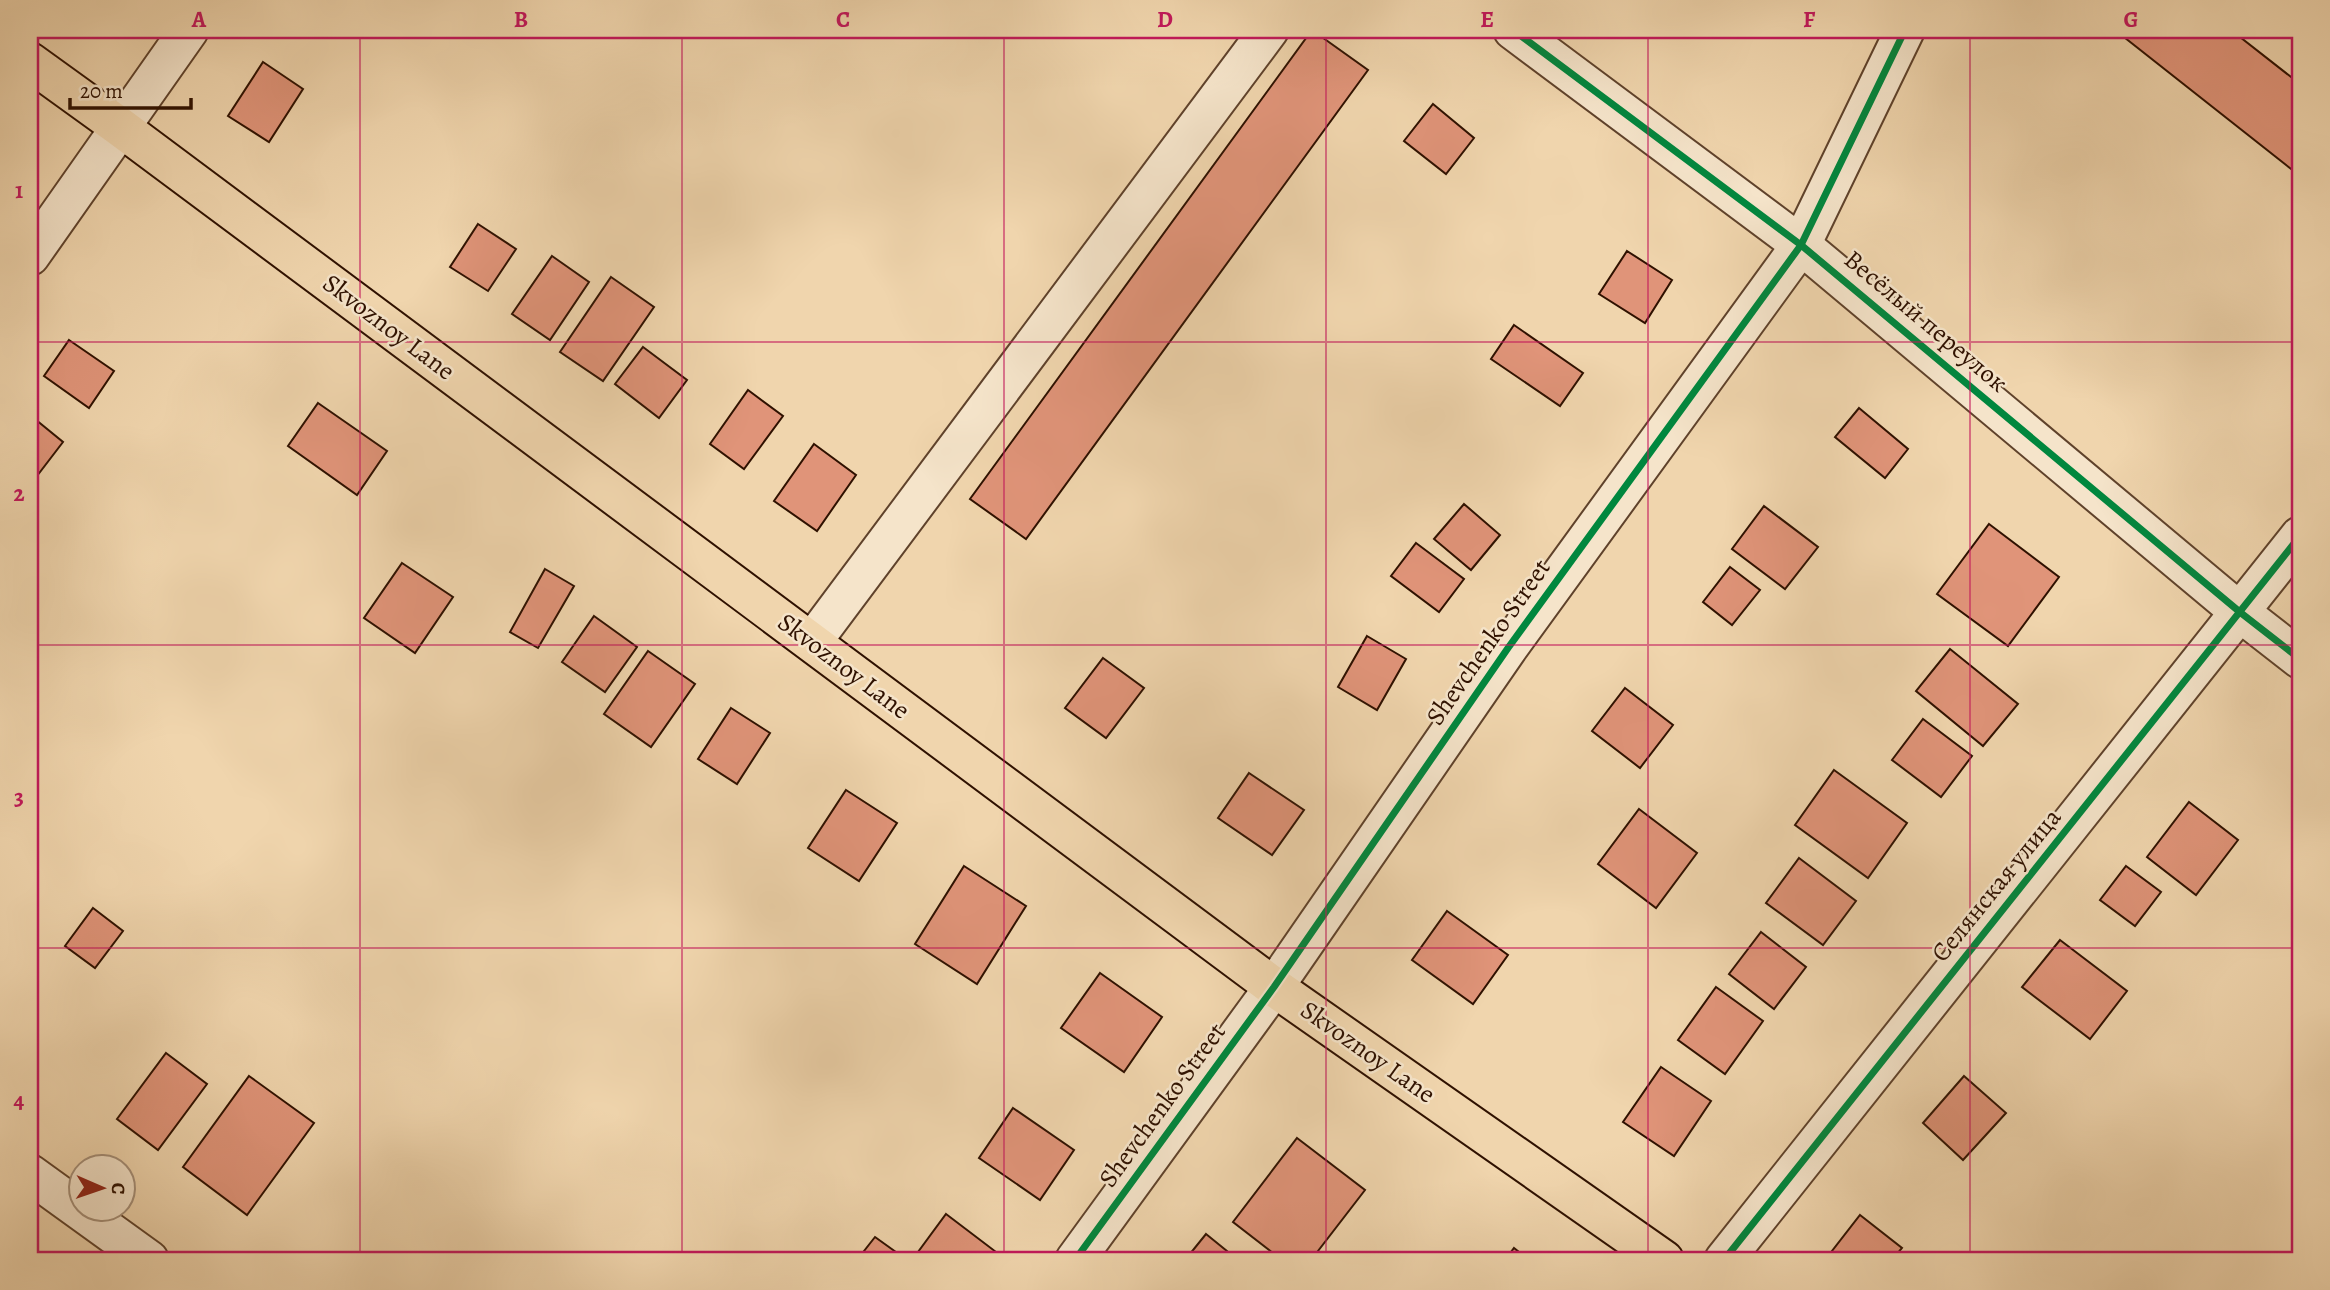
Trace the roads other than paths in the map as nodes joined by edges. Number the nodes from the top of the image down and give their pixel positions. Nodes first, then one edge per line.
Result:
1 (189, 30) edge
2 (1269, 30) edge
3 (1513, 30) edge
4 (1905, 30) edge
5 (30, 62) edge
6 (120, 127) junction
7 (1801, 245) junction
8 (30, 256) edge
9 (2300, 536) edge
10 (2241, 613) junction
11 (812, 642) junction
12 (2300, 659) edge
13 (1274, 987) junction
14 (30, 1174) edge
15 (149, 1260) edge
16 (1074, 1260) edge
17 (1664, 1260) edge
18 (1724, 1260) edge

1 - 6 street
2 - 11 street
3 - 7 street, Весёлый переулок
4 - 7 street, Shevchenko Street
5 - 6 main road, Skvoznoy Lane
6 - 8 street
6 - 11 main road, Skvoznoy Lane
7 - 10 street, Весёлый переулок
7 - 13 street, Shevchenko Street
9 - 10 street, Селянская улица
10 - 12 street, Весёлый переулок
10 - 18 street, Селянская улица
11 - 13 main road, Skvoznoy Lane
13 - 16 street, Shevchenko Street
13 - 17 main road, Skvoznoy Lane
14 - 15 street

